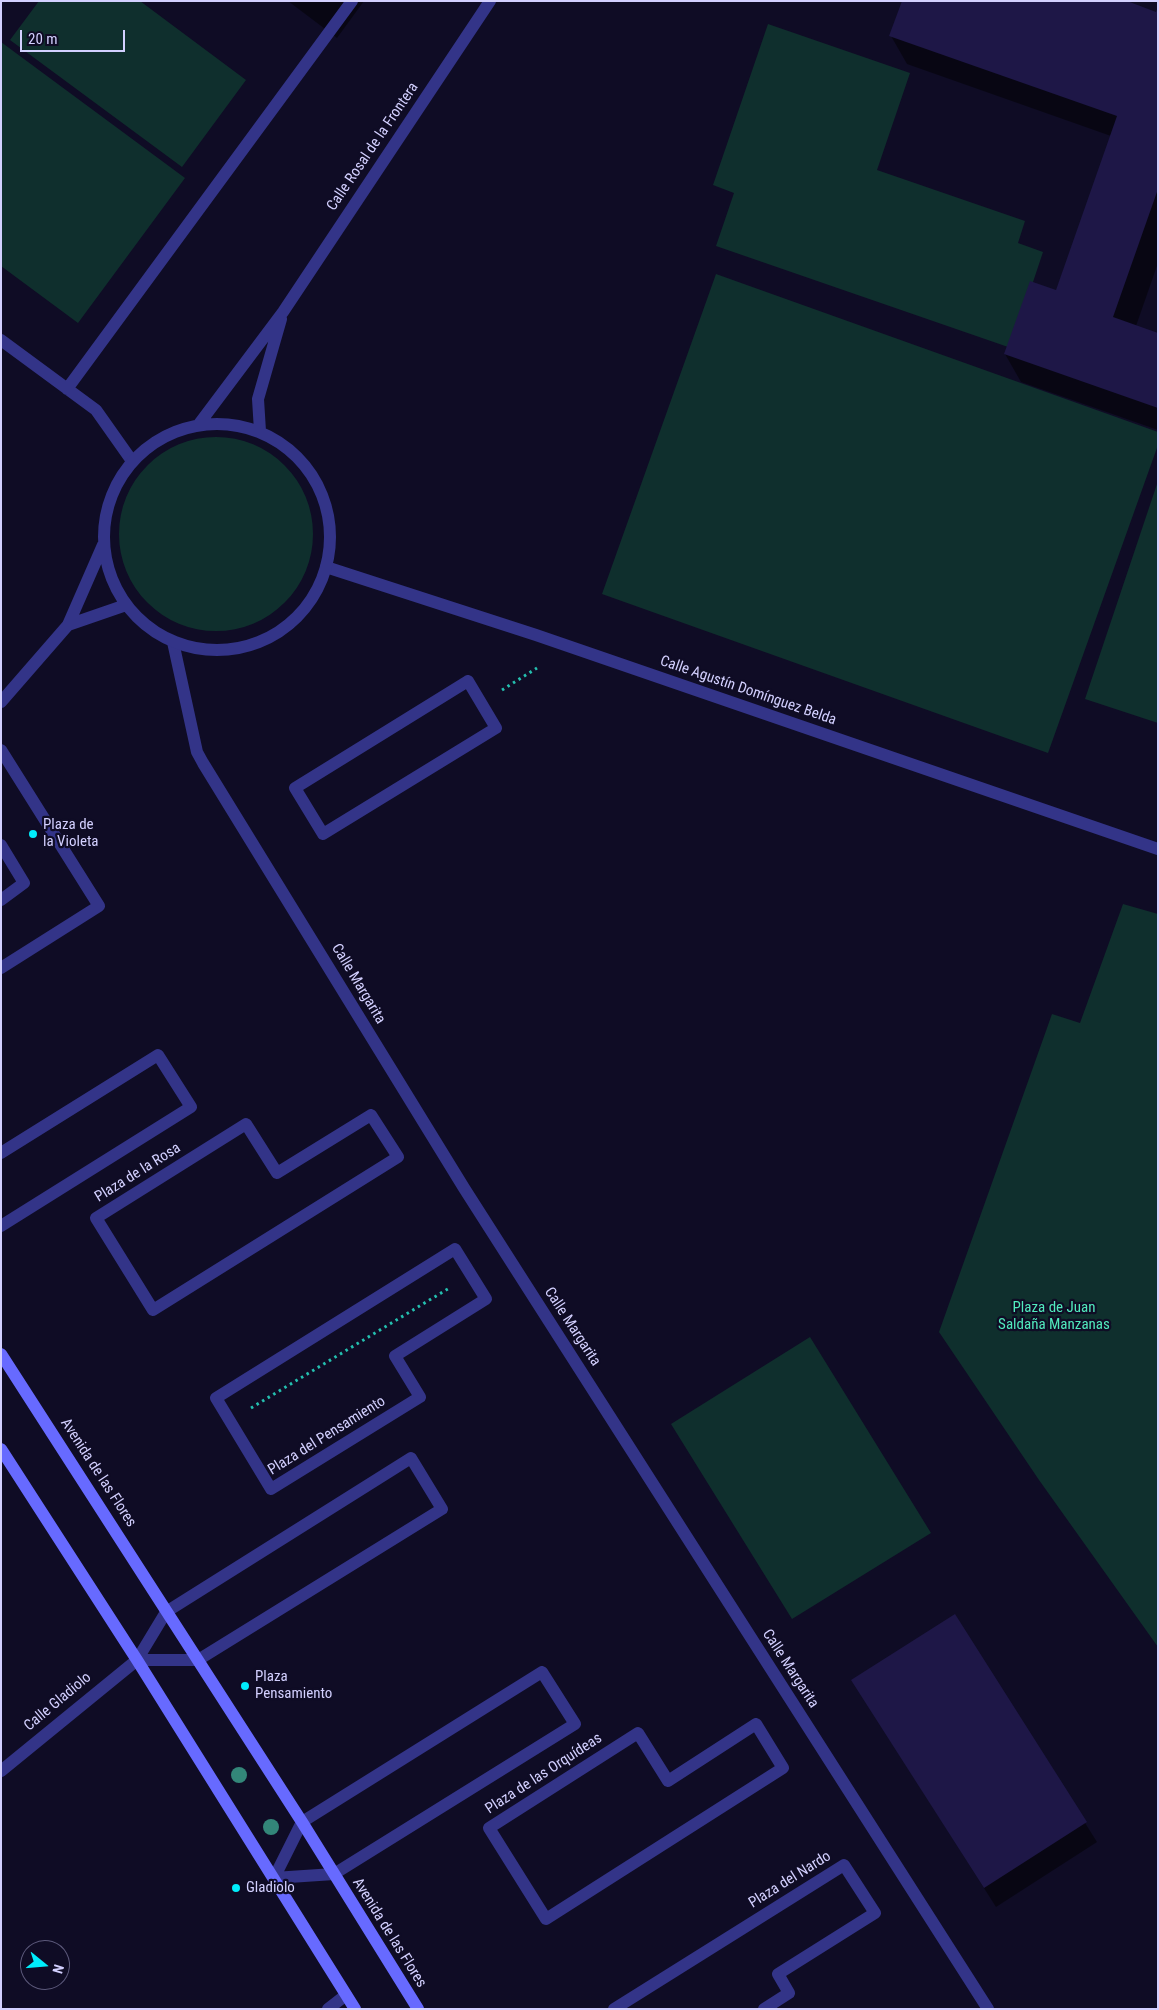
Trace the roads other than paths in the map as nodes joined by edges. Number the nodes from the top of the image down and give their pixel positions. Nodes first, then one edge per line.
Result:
1 (352, 1) edge
2 (490, 1) edge
3 (283, 312) junction
4 (1, 340) edge
5 (67, 388) junction
6 (199, 424) junction
7 (260, 431) junction
8 (132, 461) junction
9 (103, 545) junction
10 (326, 567) junction
11 (126, 606) junction
12 (68, 625) junction
13 (173, 642) junction
14 (468, 681) joint
15 (1, 702) edge
16 (1, 750) edge
17 (1, 845) edge
18 (1158, 849) edge
19 (1, 900) edge
20 (1, 968) edge
21 (1, 1153) edge
22 (398, 1157) joint
23 (1, 1226) edge
24 (471, 1274) joint
25 (1, 1354) edge
26 (1, 1449) edge
27 (166, 1612) junction
28 (137, 1660) junction
29 (198, 1660) junction
30 (784, 1768) joint
31 (1, 1771) edge
32 (302, 1822) junction
33 (334, 1874) junction
34 (274, 1878) junction
35 (346, 1995) junction
36 (328, 2009) edge
37 (355, 2009) edge
38 (418, 2009) edge
39 (614, 2009) edge
40 (764, 2009) edge
41 (988, 2009) edge

1 - 5 street
2 - 3 street, Calle Rosal de la Frontera
3 - 6 street, Calle Rosal de la Frontera
3 - 7 street, Calle Rosal de la Frontera
4 - 5 street
5 - 8 street
6 - 7 street
6 - 8 street
7 - 10 street
8 - 9 street
9 - 11 street
9 - 12 street
10 - 13 street
10 - 18 street, Calle Agustín Domínguez Belda
11 - 12 street
11 - 13 street
12 - 15 street
13 - 41 street, Calle Margarita
14 - 14 street
16 - 20 street
17 - 19 street
21 - 23 street, Plaza de la Rosa
22 - 22 street, Plaza de la Rosa
24 - 24 street, Plaza del Pensamiento
25 - 27 main road, Avenida de las Flores
26 - 28 main road
27 - 28 street
27 - 29 main road, Avenida de las Flores
27 - 29 street
28 - 29 street
28 - 31 street, Calle Gladiolo
28 - 34 main road
29 - 32 main road, Avenida de las Flores
30 - 30 street, Plaza de las Orquídeas
32 - 33 main road, Avenida de las Flores
32 - 33 street, Plaza de las Orquídeas
32 - 34 street
33 - 34 street, Avenida de las Flores
33 - 38 main road, Avenida de las Flores
34 - 35 main road
35 - 36 street
35 - 37 main road
39 - 40 street, Plaza del Nardo

